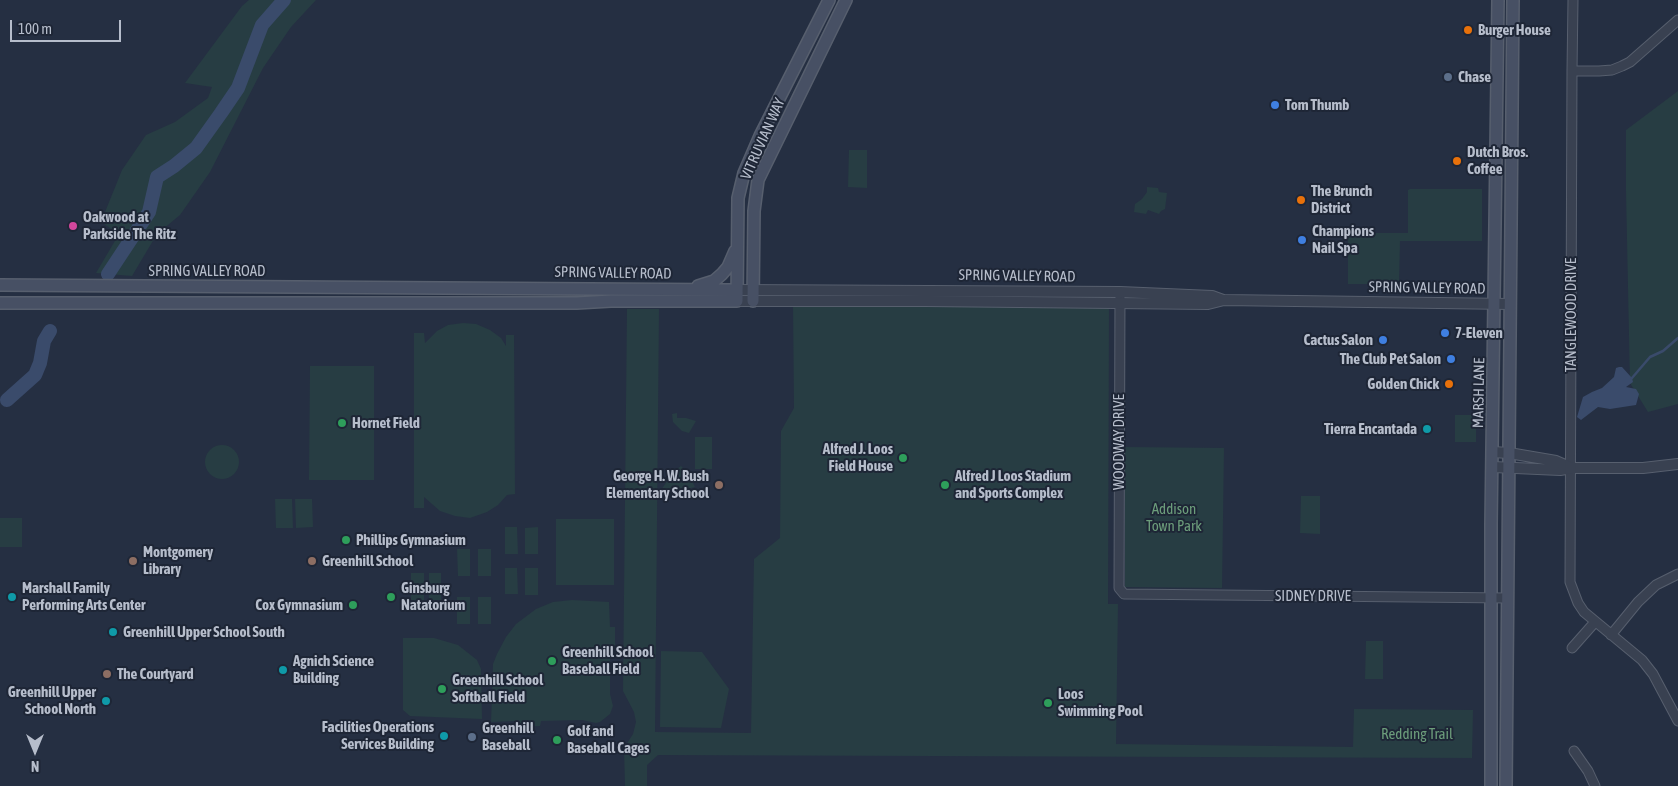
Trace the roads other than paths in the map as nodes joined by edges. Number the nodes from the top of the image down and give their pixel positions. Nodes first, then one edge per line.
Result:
1 (829, 0) edge
2 (846, 0) edge
3 (1498, 0) edge
4 (1513, 0) edge
5 (1573, 0) edge
6 (1678, 20) edge
7 (801, 56) junction
8 (815, 64) junction
9 (1572, 71) junction
10 (1497, 121) junction
11 (1512, 121) junction
12 (760, 136) junction
13 (760, 174) junction
14 (737, 245) junction
15 (0, 285) edge
16 (610, 288) junction
17 (686, 289) junction
18 (1120, 292) junction
19 (737, 295) junction
20 (752, 295) junction
21 (1224, 300) junction
22 (611, 301) junction
23 (0, 303) edge
24 (1120, 303) junction
25 (1494, 304) junction
26 (1510, 304) junction
27 (1493, 452) junction
28 (1508, 453) junction
29 (1678, 464) edge
30 (1493, 467) junction
31 (1509, 468) junction
32 (1572, 468) junction
33 (1678, 574) edge
34 (1120, 591) joint
35 (1492, 597) junction
36 (1507, 598) junction
37 (1594, 622) junction
38 (1611, 635) junction
39 (1572, 648) dead end
40 (1678, 721) edge
41 (1574, 751) dead end
42 (1491, 786) edge
43 (1506, 786) edge
44 (1595, 786) edge

1 - 7 main road, VITRUVIAN WAY
2 - 8 main road, VITRUVIAN WAY
3 - 10 main road, MARSH LANE
4 - 11 main road, MARSH LANE
5 - 9 street, TANGLEWOOD DRIVE
6 - 9 street
7 - 8 main road
7 - 12 main road, VITRUVIAN WAY
8 - 13 main road, VITRUVIAN WAY
9 - 32 street, TANGLEWOOD DRIVE
10 - 11 main road
10 - 25 main road, MARSH LANE
11 - 26 main road, MARSH LANE
12 - 13 main road
12 - 14 main road, VITRUVIAN WAY
13 - 20 main road, VITRUVIAN WAY
14 - 17 main road
14 - 19 main road, VITRUVIAN WAY
15 - 16 main road, SPRING VALLEY ROAD
16 - 17 main road, SPRING VALLEY ROAD
16 - 22 main road
17 - 19 main road, SPRING VALLEY ROAD
18 - 20 street, SPRING VALLEY ROAD
18 - 21 street, SPRING VALLEY ROAD
18 - 24 street, WOODWAY DRIVE
19 - 20 street, SPRING VALLEY ROAD
19 - 22 main road, SPRING VALLEY ROAD
20 - 24 street, SPRING VALLEY ROAD
21 - 24 street, SPRING VALLEY ROAD
21 - 25 street, SPRING VALLEY ROAD
22 - 23 main road, SPRING VALLEY ROAD
24 - 34 street, WOODWAY DRIVE
25 - 26 street, SPRING VALLEY ROAD
25 - 27 main road, MARSH LANE
26 - 28 main road, MARSH LANE
27 - 28 street
27 - 30 main road, MARSH LANE
28 - 31 main road, MARSH LANE
28 - 32 street
29 - 32 street
30 - 31 street
30 - 35 main road, MARSH LANE
31 - 32 street
31 - 36 main road, MARSH LANE
32 - 37 street, TANGLEWOOD DRIVE
33 - 38 street
34 - 35 street, SIDNEY DRIVE
35 - 36 street, SIDNEY DRIVE
35 - 42 main road, MARSH LANE
36 - 43 main road, MARSH LANE
37 - 38 street, TANGLEWOOD DRIVE
37 - 39 street
38 - 40 street, TANGLEWOOD DRIVE
41 - 44 street

